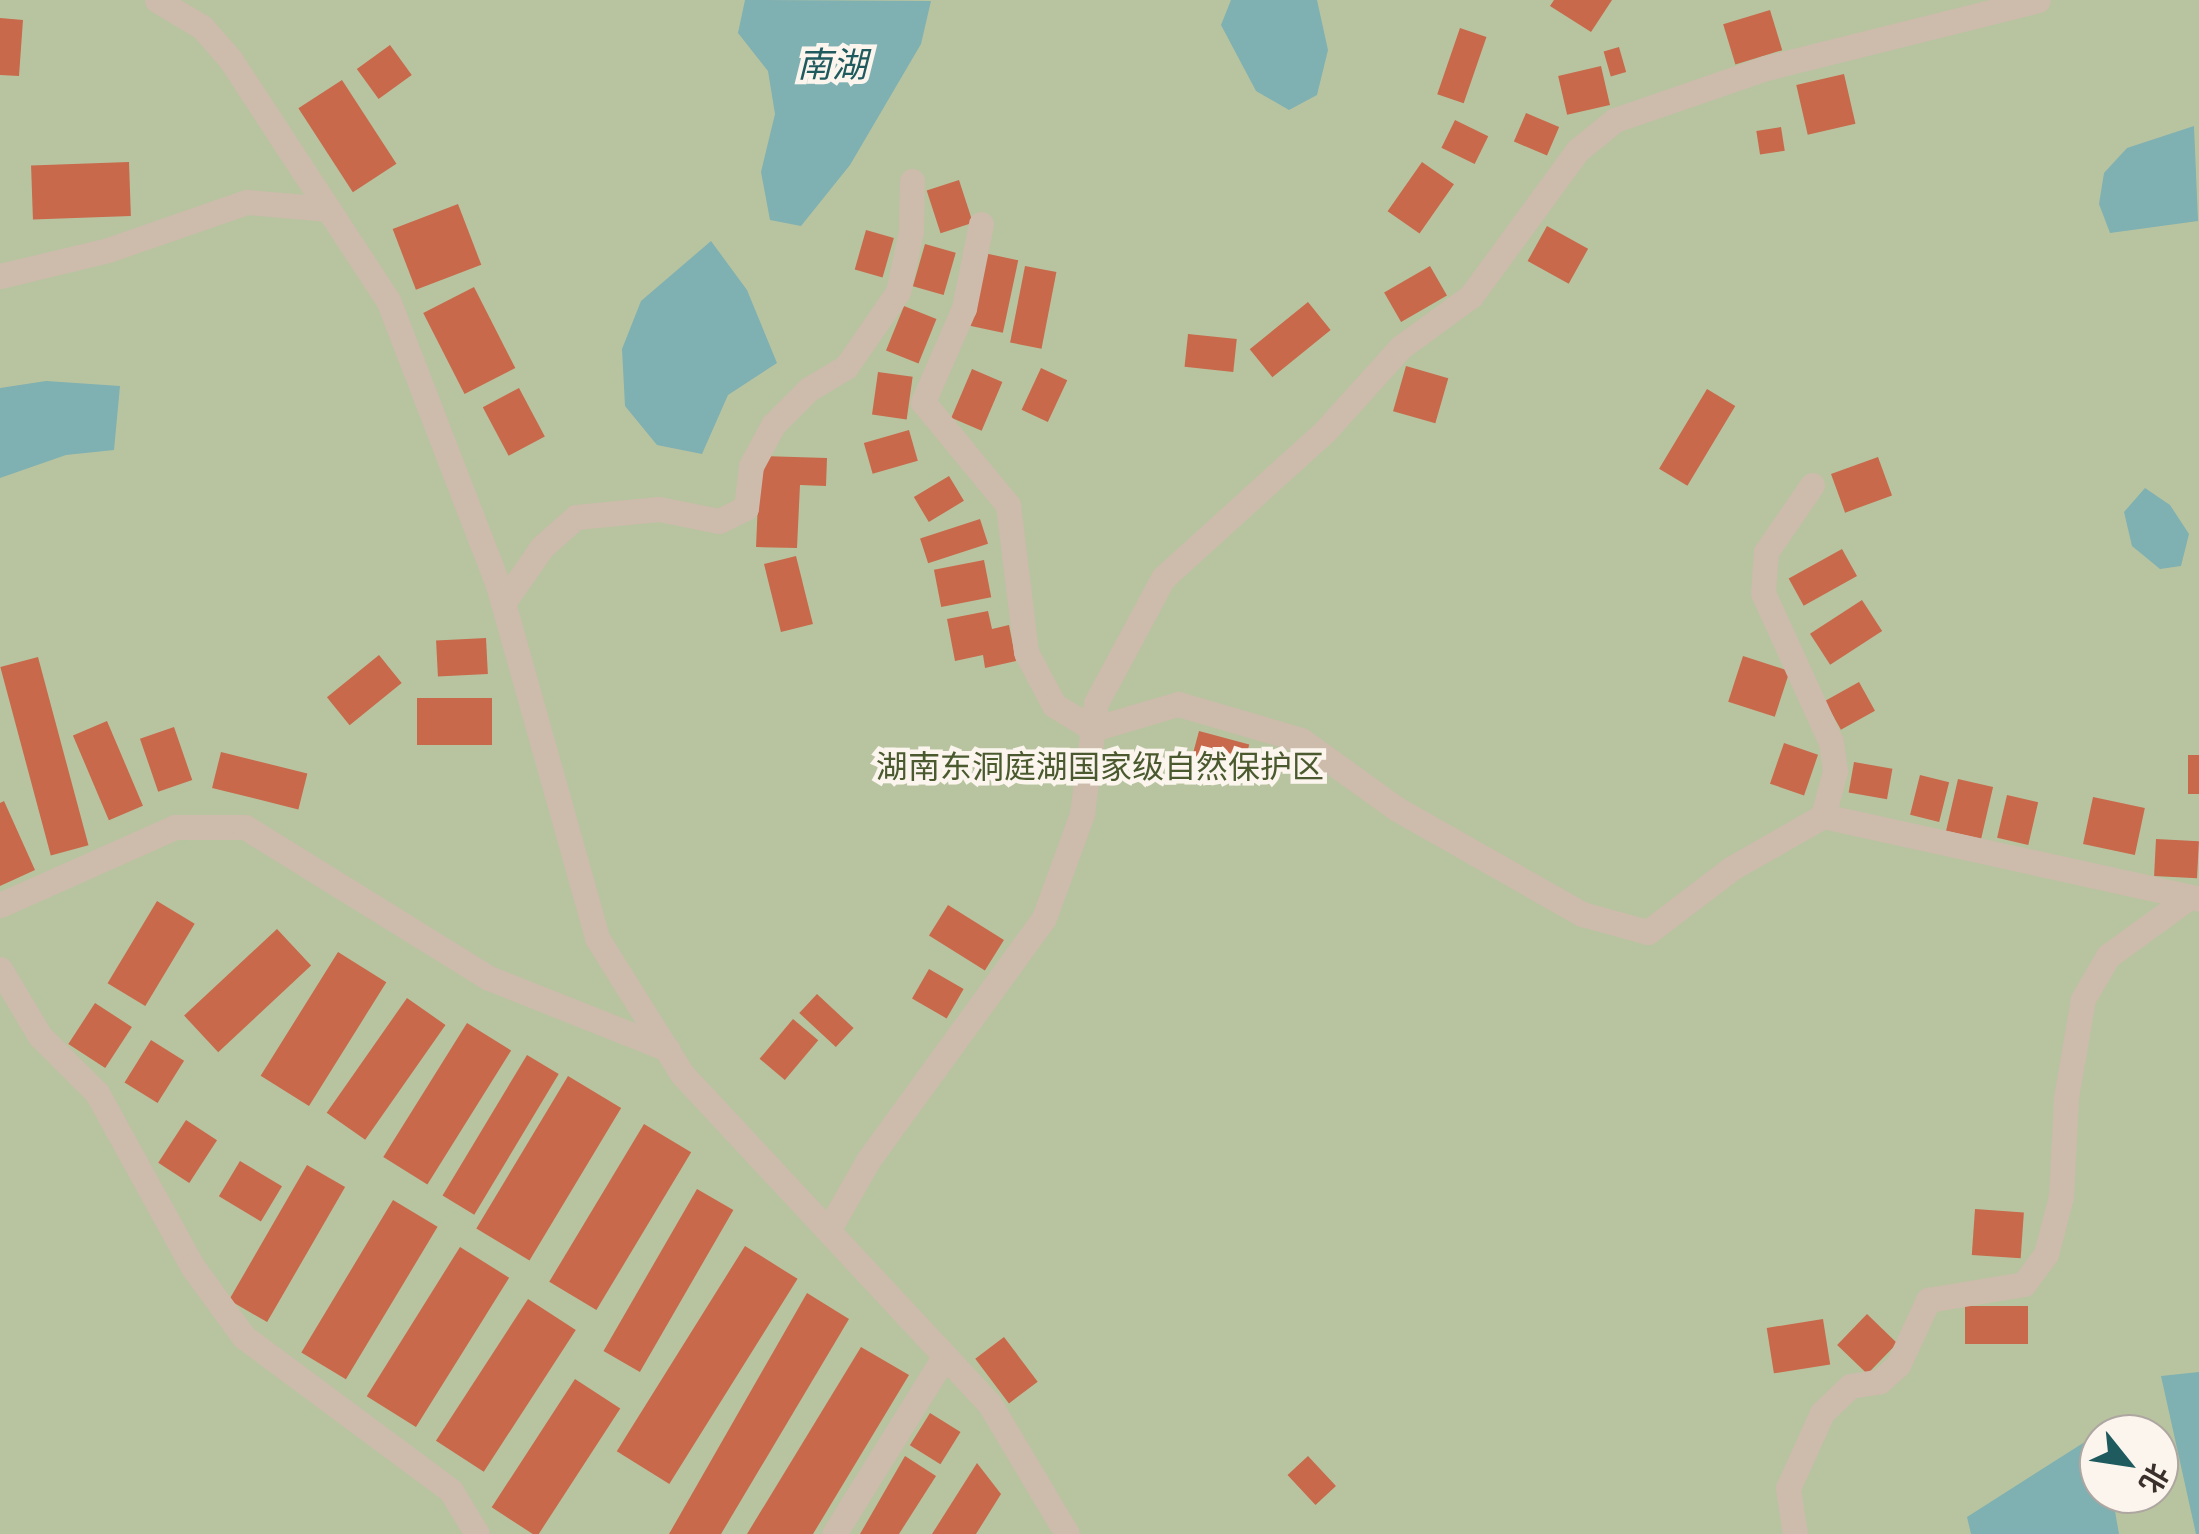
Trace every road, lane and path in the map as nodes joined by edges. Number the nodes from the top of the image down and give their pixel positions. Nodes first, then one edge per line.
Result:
1 (157, 0) edge
2 (2038, 0) edge
3 (912, 181) dead end
4 (330, 209) junction
5 (981, 224) dead end
6 (0, 276) edge
7 (1812, 484) dead end
8 (503, 603) junction
9 (1092, 729) junction
10 (1823, 816) junction
11 (2194, 899) edge
12 (0, 905) edge
13 (0, 969) edge
14 (667, 1049) junction
15 (830, 1228) junction
16 (946, 1356) junction
17 (477, 1534) edge
18 (834, 1534) edge
19 (1066, 1534) edge
20 (1795, 1534) edge

1 - 4 street
2 - 9 street
3 - 8 street
4 - 6 street
4 - 8 street
5 - 9 street
7 - 10 street
8 - 14 street
9 - 10 street
9 - 15 street
10 - 11 street
11 - 20 street
12 - 14 street
13 - 17 street
14 - 15 street
15 - 16 street
16 - 18 street
16 - 19 street

